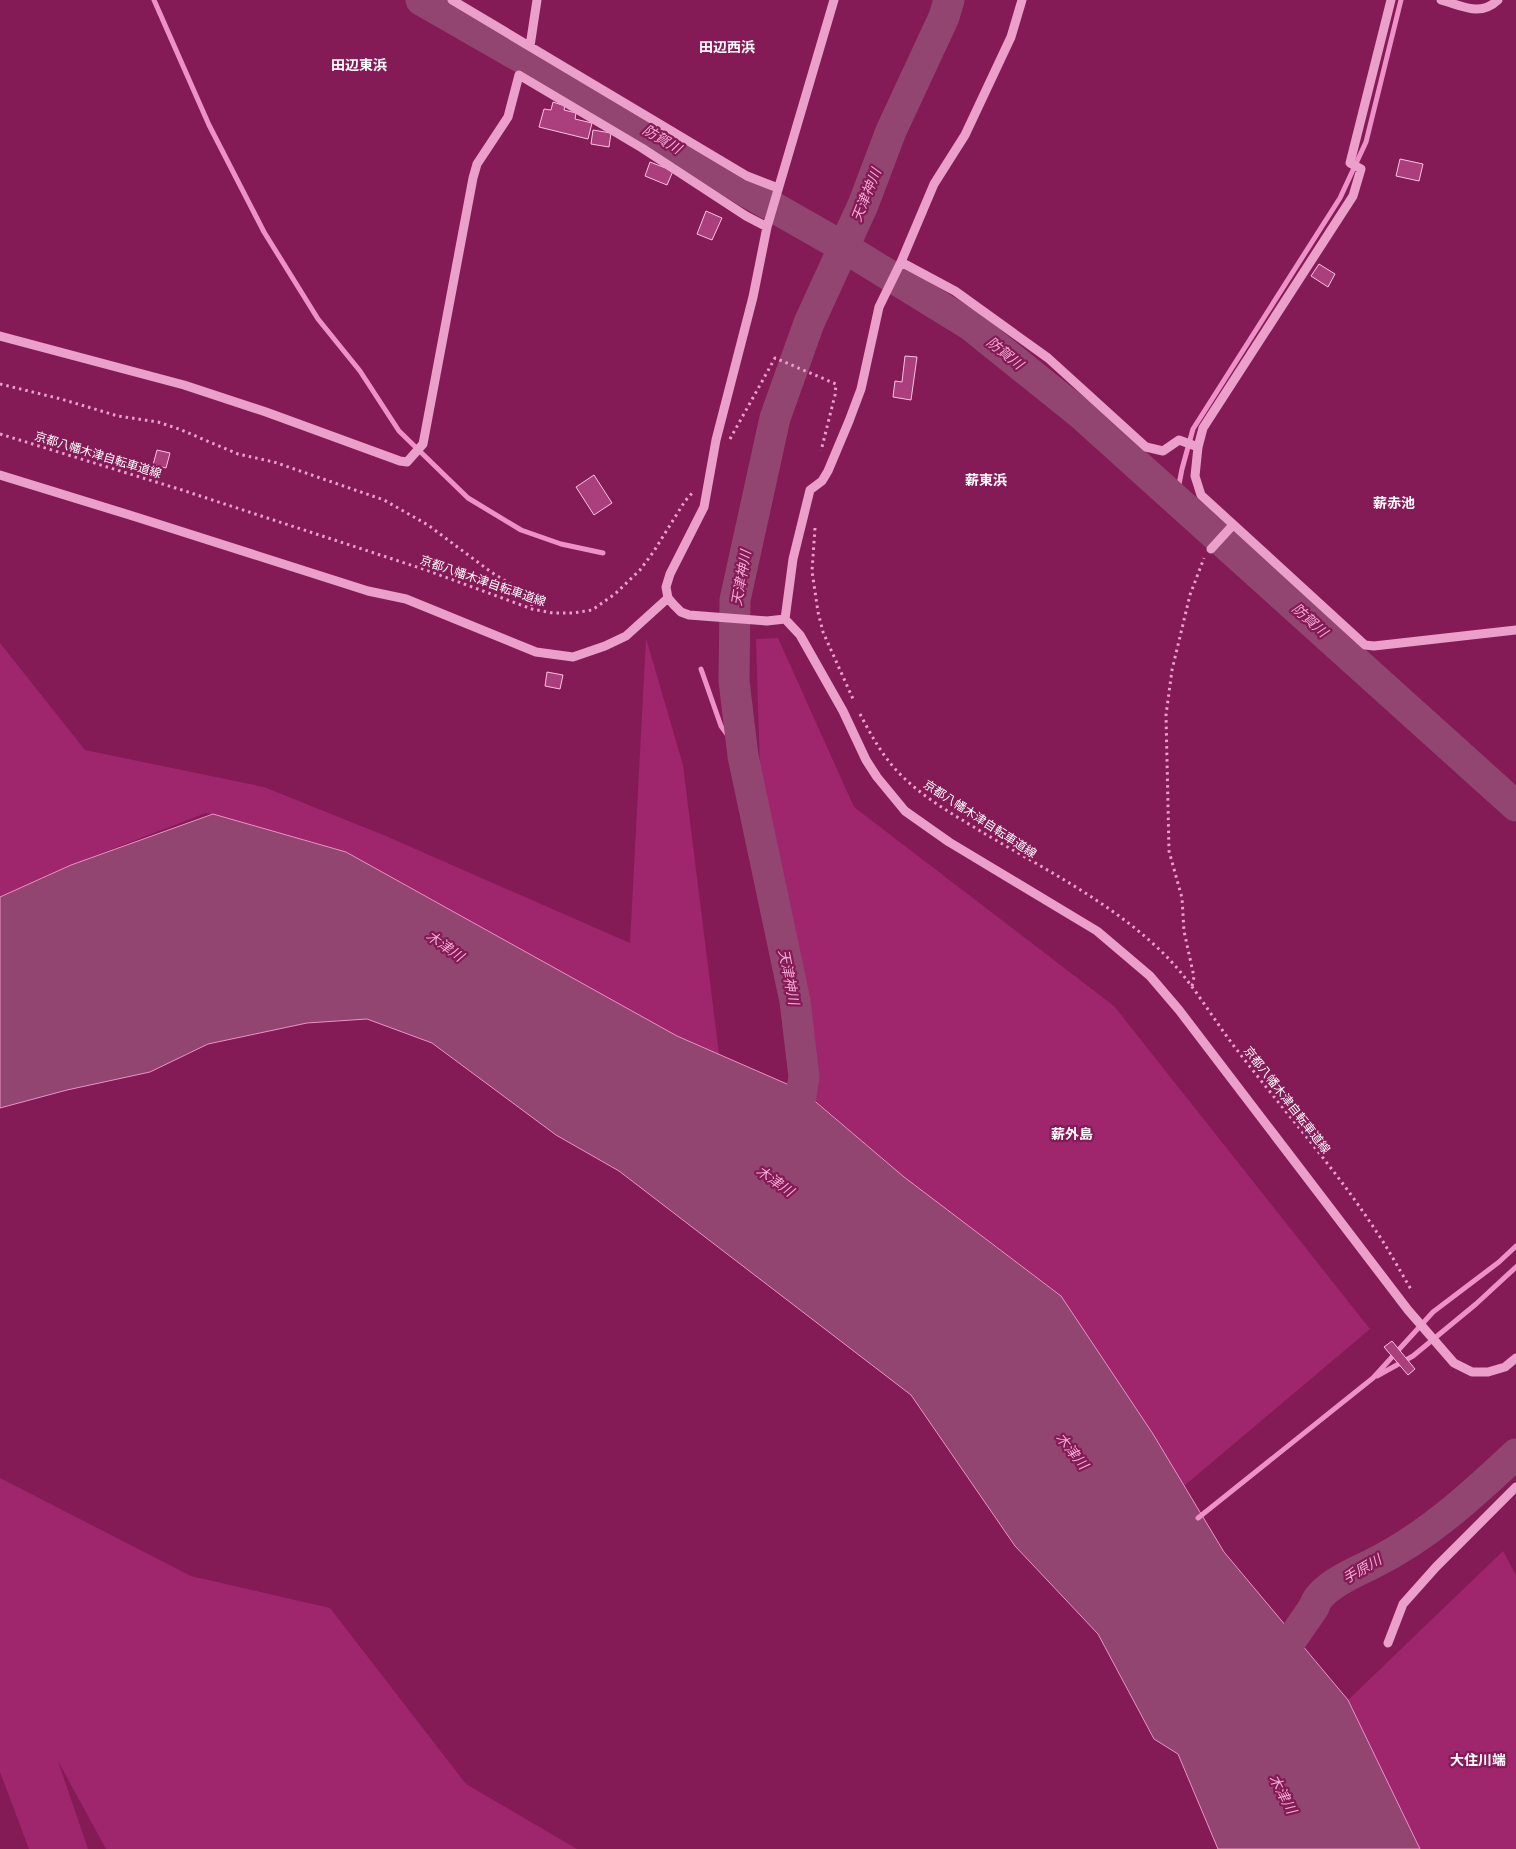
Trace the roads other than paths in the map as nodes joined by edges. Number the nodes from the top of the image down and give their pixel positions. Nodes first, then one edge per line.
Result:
1 (452, 0) edge
2 (537, 0) edge
3 (834, 0) edge
4 (1022, 0) edge
5 (1391, 0) edge
6 (1441, 0) edge
7 (1498, 0) edge
8 (530, 46) junction
9 (778, 188) junction
10 (767, 227) junction
11 (901, 262) junction
12 (0, 336) edge
13 (1198, 447) junction
14 (0, 475) edge
15 (1231, 528) junction
16 (1212, 549) road end
17 (668, 598) junction
18 (785, 619) junction
19 (1516, 630) edge
20 (1516, 1358) edge
21 (1516, 1487) edge
22 (1388, 1643) dead end

1 - 8 street
2 - 8 street
3 - 9 street
4 - 11 street
5 - 13 street
6 - 7 street
8 - 9 street
9 - 10 street
10 - 12 street
10 - 17 street
11 - 13 street
11 - 18 street
13 - 15 street
14 - 17 street
15 - 16 street
15 - 19 street
17 - 18 street
18 - 20 street
21 - 22 street

